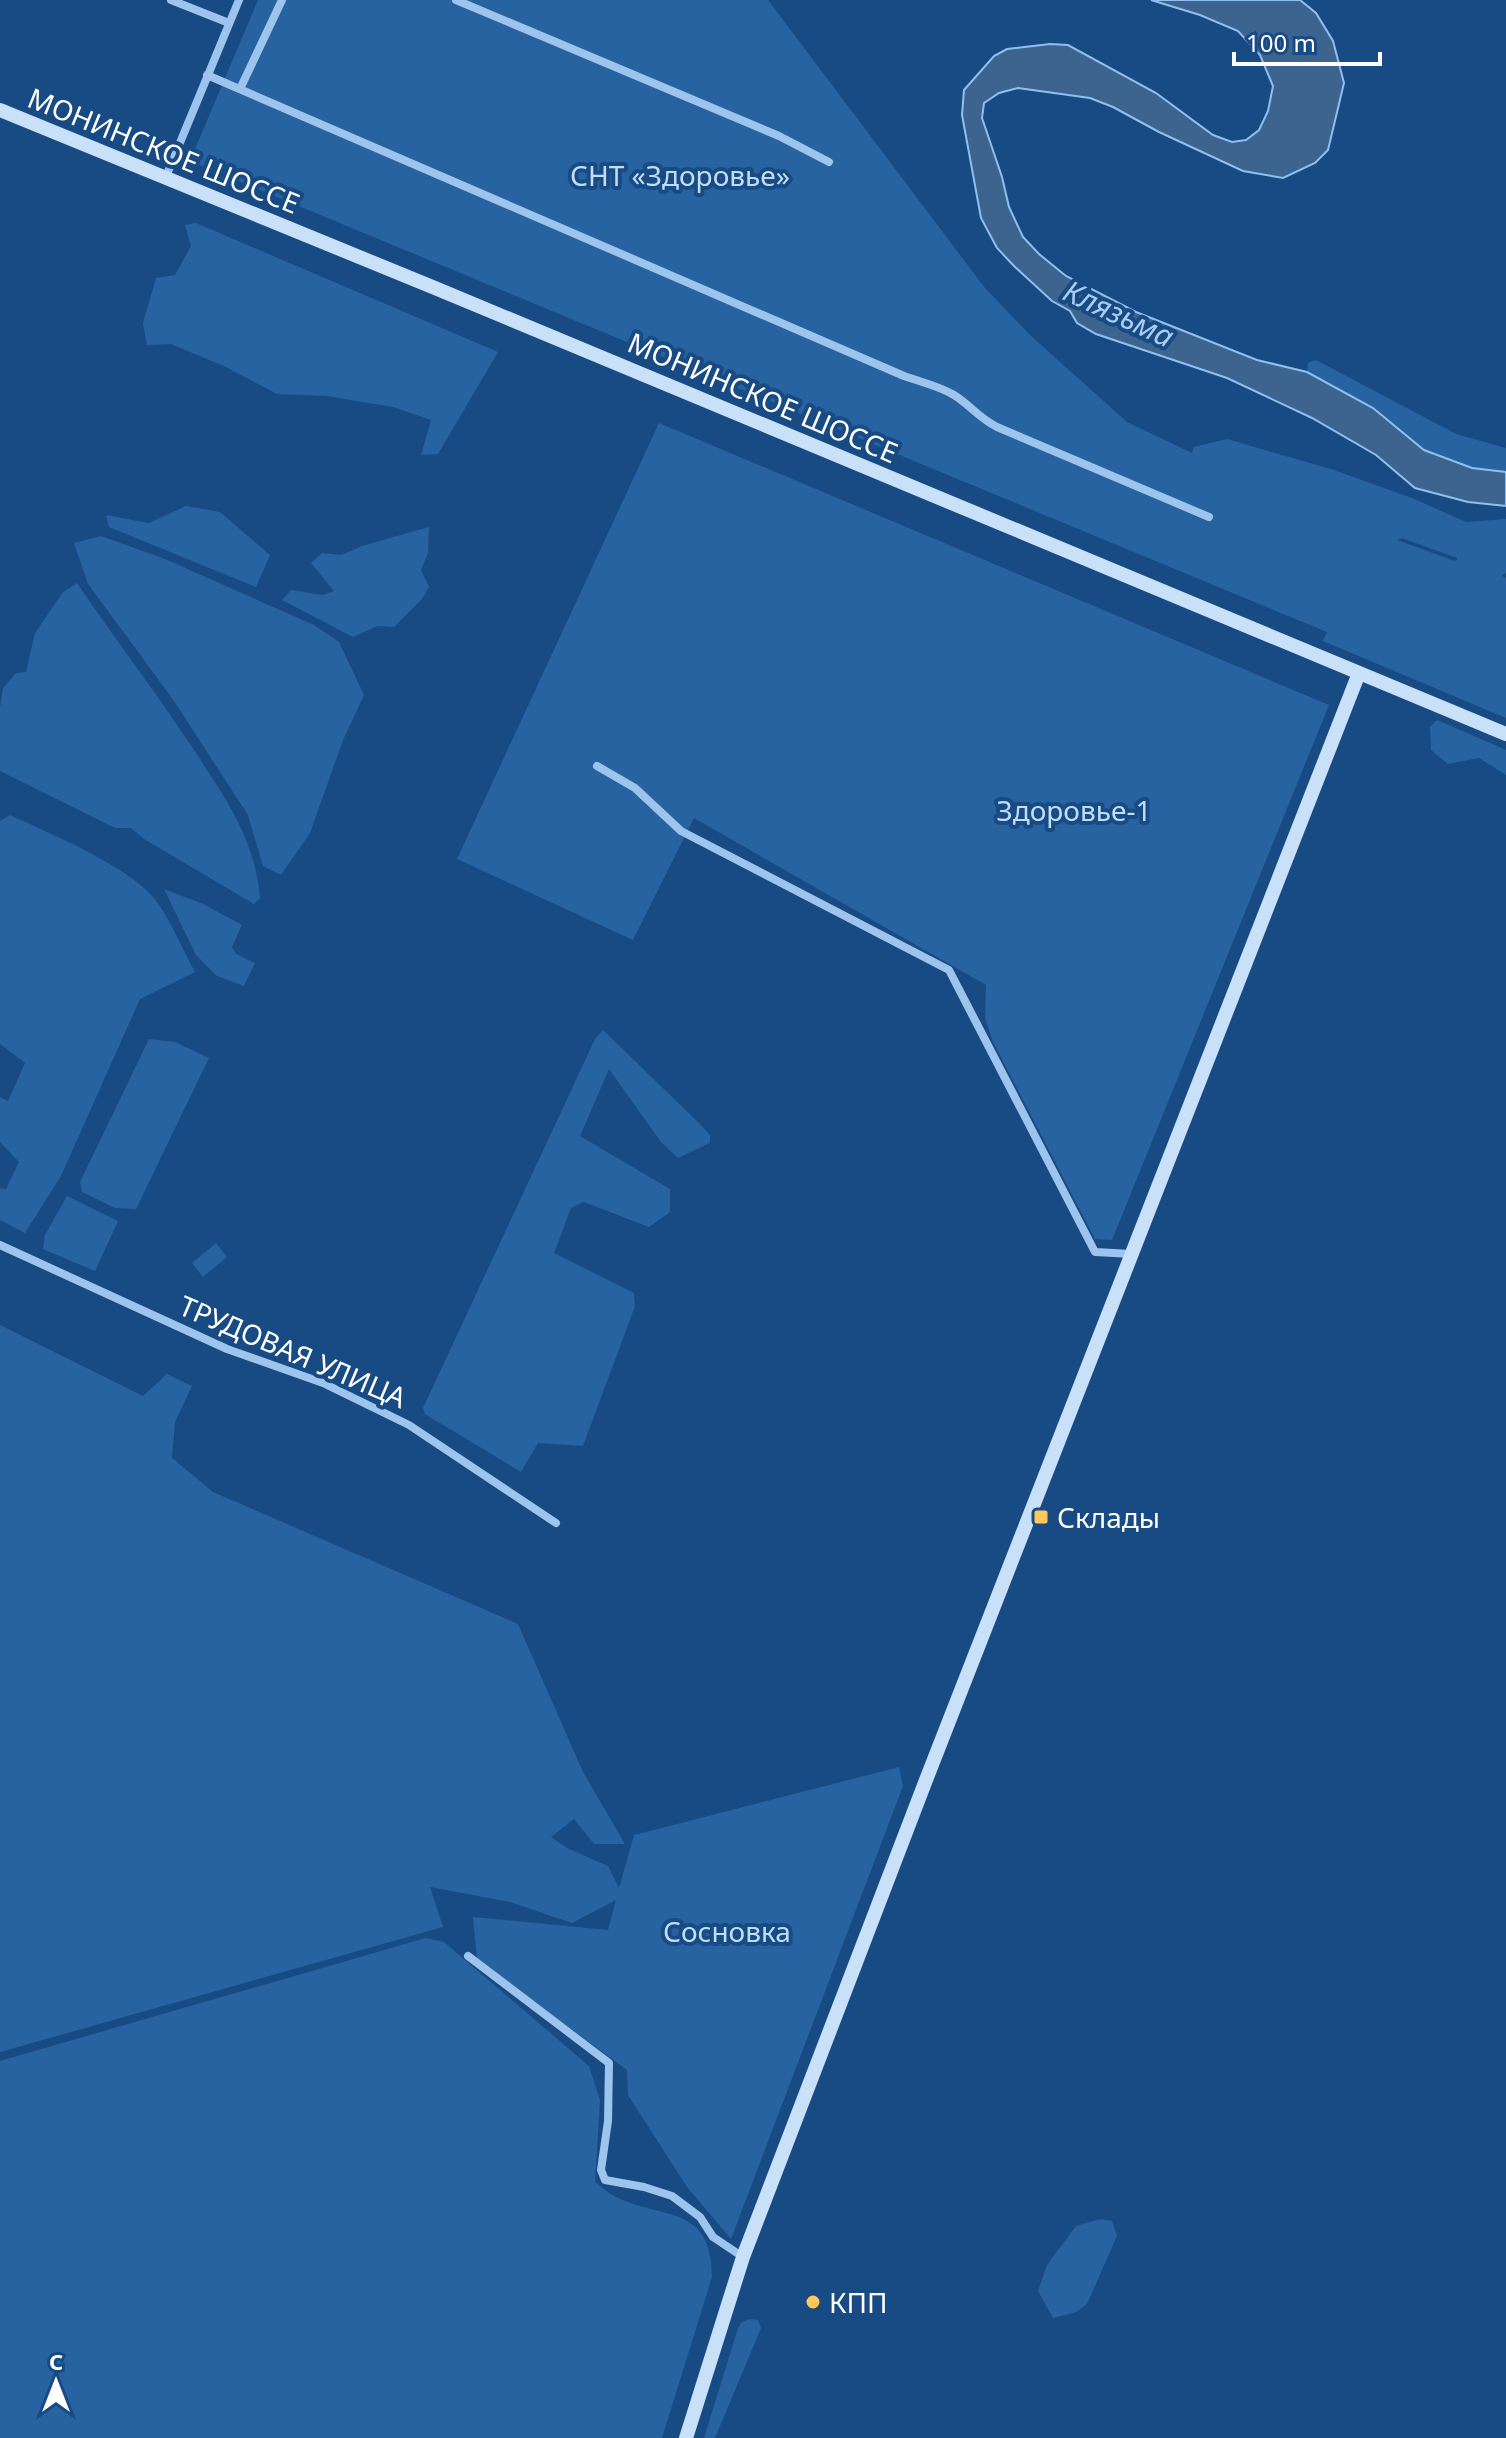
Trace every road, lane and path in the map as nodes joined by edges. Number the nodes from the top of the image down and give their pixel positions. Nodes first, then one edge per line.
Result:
1 (171, 0) edge
2 (239, 0) edge
3 (282, 0) edge
4 (456, 0) edge
5 (229, 23) junction
6 (207, 75) junction
7 (240, 89) junction
8 (0, 110) edge
9 (829, 162) dead end
10 (165, 179) junction
11 (1209, 517) dead end
12 (1359, 673) junction
13 (1506, 734) edge
14 (597, 766) dead end
15 (0, 1245) edge
16 (1132, 1254) junction
17 (556, 1523) dead end
18 (468, 1956) dead end
19 (743, 2257) junction
20 (686, 2438) edge

1 - 5 street
2 - 5 street
3 - 7 street
4 - 9 street
5 - 6 street
6 - 7 street
6 - 10 street
7 - 11 street
8 - 10 main road, МОНИНСКОЕ ШОССЕ
10 - 12 main road, МОНИНСКОЕ ШОССЕ
12 - 13 main road, МОНИНСКОЕ ШОССЕ
12 - 16 main road
14 - 16 street
15 - 17 street, ТРУДОВАЯ УЛИЦА
16 - 19 main road
18 - 19 street
19 - 20 main road

